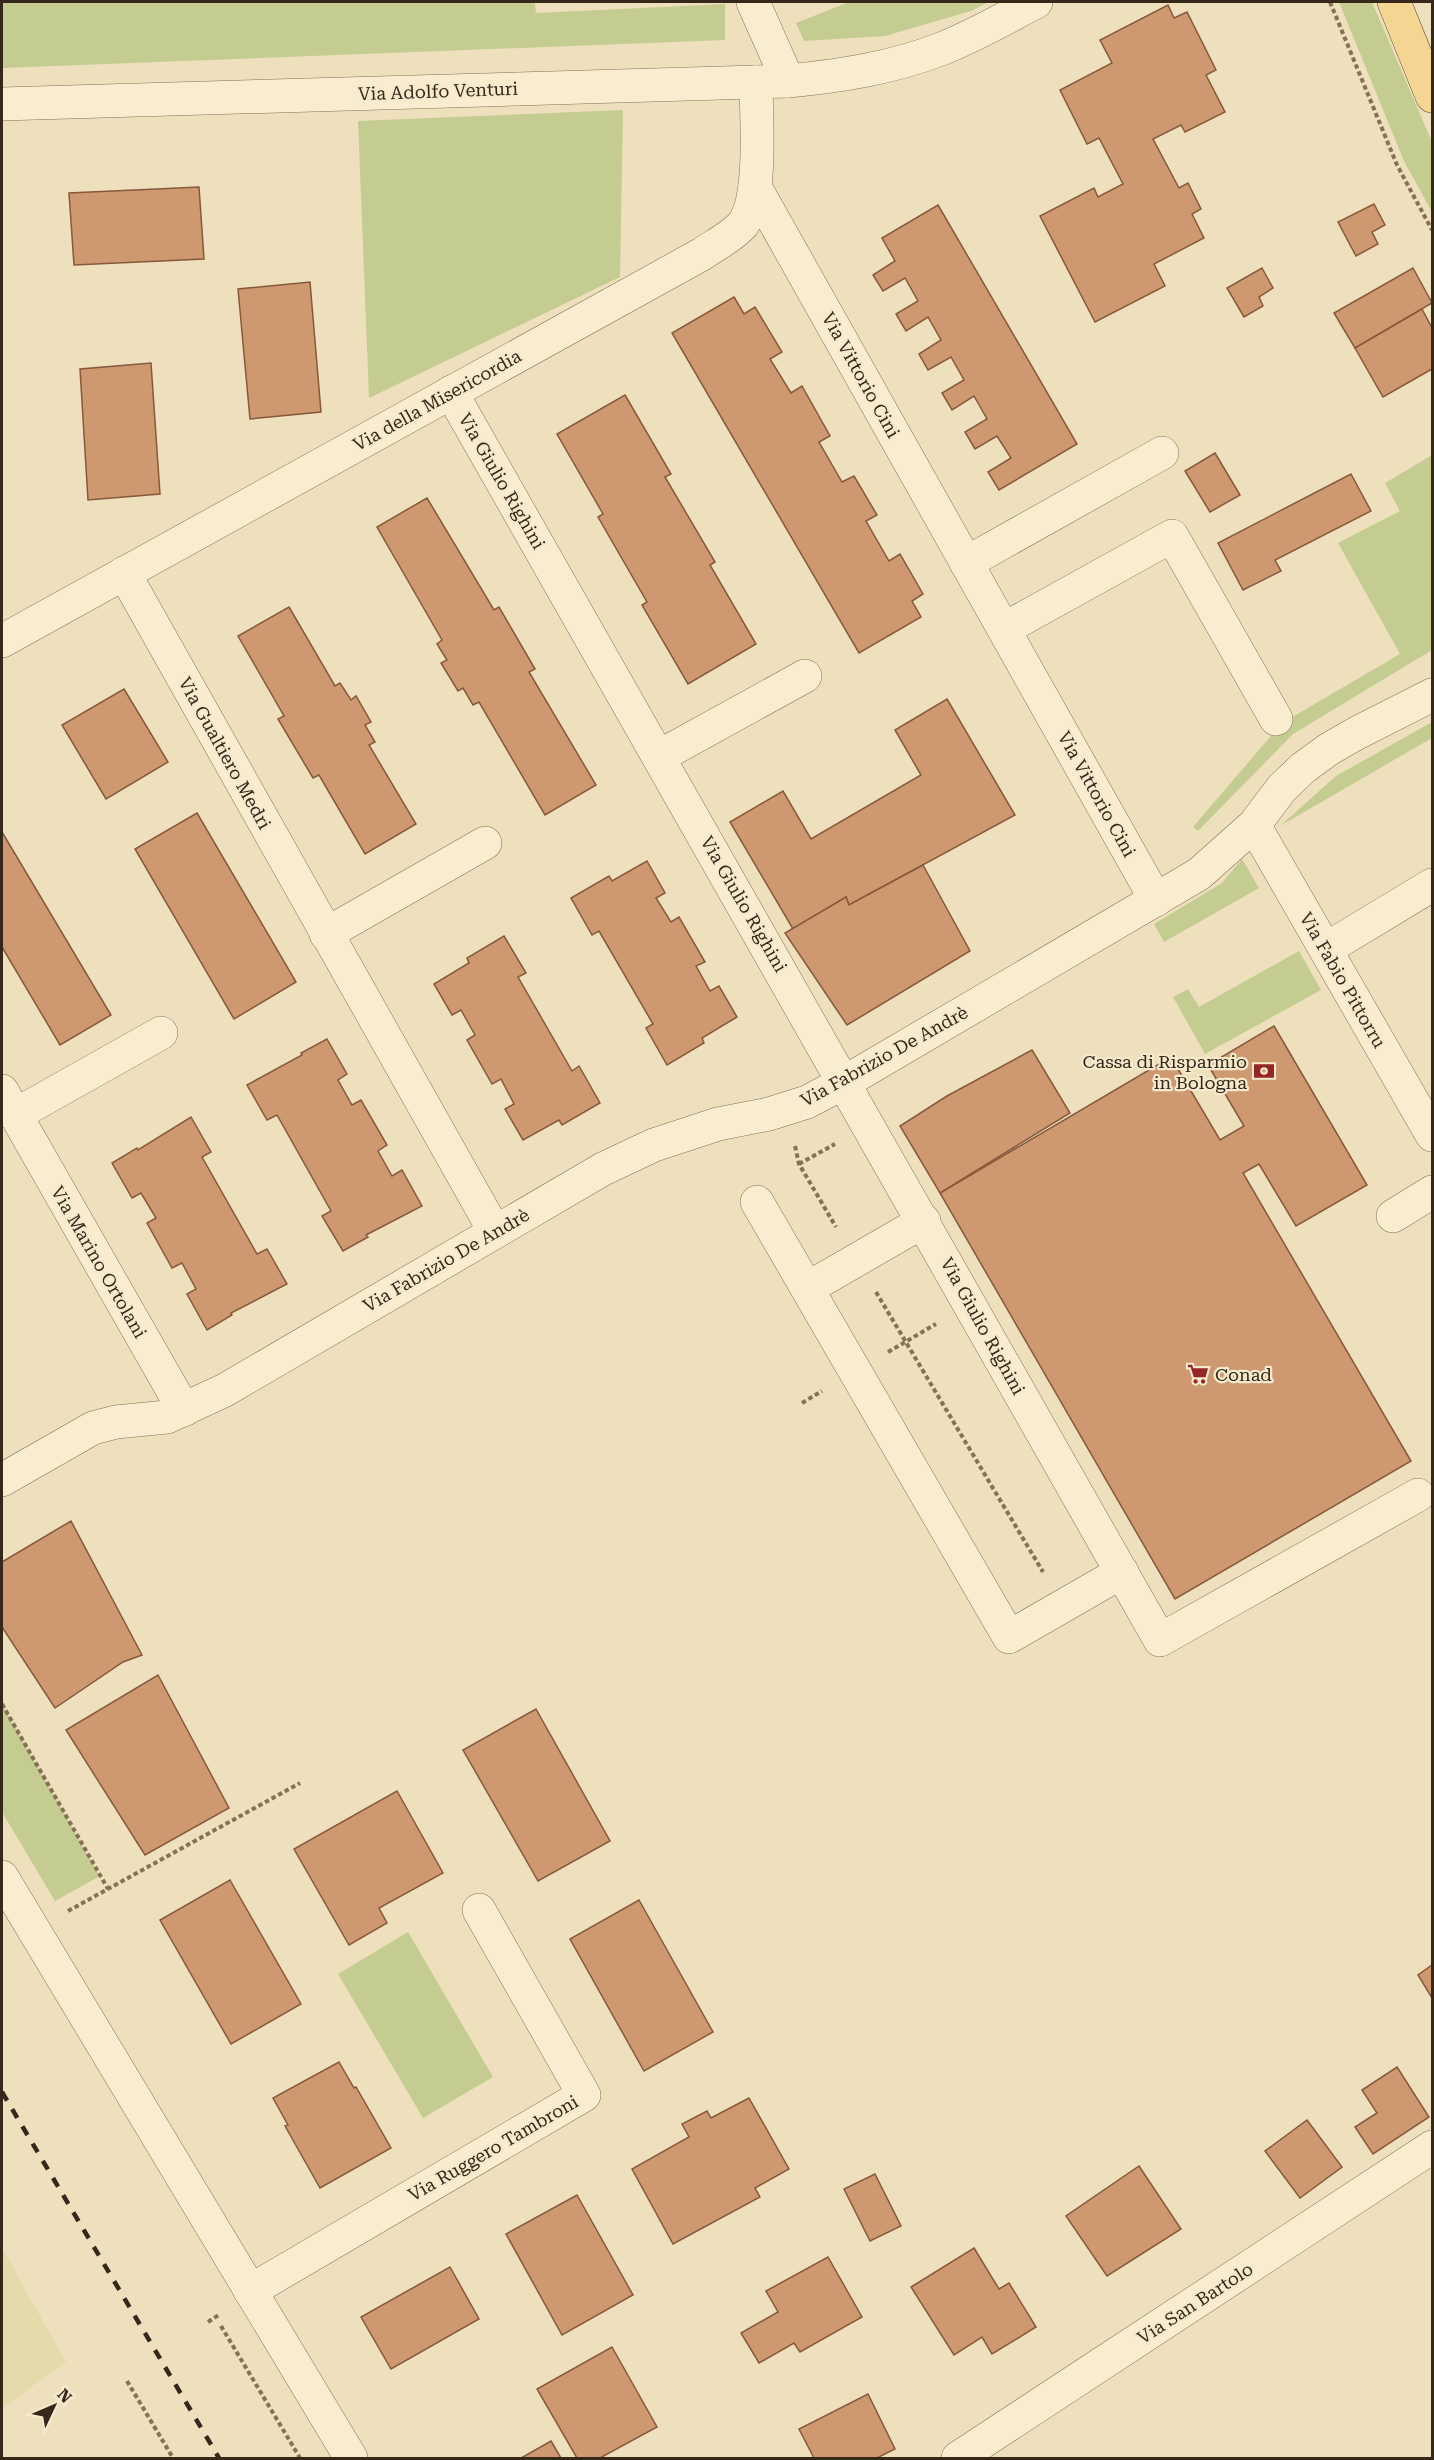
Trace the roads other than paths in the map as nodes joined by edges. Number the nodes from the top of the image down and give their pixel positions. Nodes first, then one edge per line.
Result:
1 (753, 2) edge
2 (1036, 2) edge
3 (1394, 2) edge
4 (788, 81) junction
5 (756, 82) junction
6 (1432, 96) edge
7 (2, 104) edge
8 (755, 187) junction
9 (451, 393) junction
10 (1162, 453) dead end
11 (966, 563) junction
12 (124, 573) junction
13 (1004, 629) junction
14 (2, 641) edge
15 (805, 676) dead end
16 (1432, 694) edge
17 (1276, 719) dead end
18 (660, 756) junction
19 (1254, 825) junction
20 (485, 843) dead end
21 (1432, 885) edge
22 (1156, 900) junction
23 (326, 934) junction
24 (1326, 949) junction
25 (160, 1033) dead end
26 (845, 1082) junction
27 (8, 1103) edge
28 (1432, 1135) edge
29 (1432, 1192) edge
30 (757, 1202) dead end
31 (1393, 1216) dead end
32 (924, 1221) junction
33 (495, 1232) junction
34 (808, 1288) junction
35 (184, 1410) junction
36 (2, 1480) edge
37 (1418, 1495) dead end
38 (1122, 1572) junction
39 (2, 1877) edge
40 (479, 1910) dead end
41 (1432, 2147) edge
42 (250, 2291) junction
43 (351, 2458) edge
44 (958, 2458) edge

1 - 4 street
2 - 4 street, Via Adolfo Venturi
3 - 6 main road
4 - 5 street, Via Adolfo Venturi
5 - 7 street, Via Adolfo Venturi
5 - 8 street, Via della Misericordia
8 - 9 street, Via della Misericordia
8 - 11 street, Via Vittorio Cini
9 - 12 street, Via della Misericordia
9 - 18 street, Via Giulio Righini
10 - 11 street
11 - 13 street, Via Vittorio Cini
12 - 14 street, Via della Misericordia
12 - 23 street, Via Gualtiero Medri
13 - 17 street
13 - 22 street, Via Vittorio Cini
15 - 18 street
16 - 19 street, Via Fabrizio De Andrè
18 - 26 street, Via Giulio Righini
19 - 22 street, Via Fabrizio De Andrè
19 - 24 street, Via Fabio Pittorru
20 - 23 street
21 - 24 street
22 - 26 street, Via Fabrizio De Andrè
23 - 33 street, Via Gualtiero Medri
24 - 28 street, Via Fabio Pittorru
25 - 27 street, Via Marino Ortolani
26 - 32 street, Via Giulio Righini
26 - 33 street, Via Fabrizio De Andrè
27 - 35 street, Via Marino Ortolani
29 - 31 street
30 - 34 street
32 - 34 street
32 - 38 street, Via Giulio Righini
33 - 35 street, Via Fabrizio De Andrè
34 - 38 street
35 - 36 street, Via Fabrizio De Andrè
37 - 38 street, Via Giulio Righini
39 - 42 street
40 - 42 street, Via Ruggero Tambroni
41 - 44 street, Via San Bartolo
42 - 43 street

